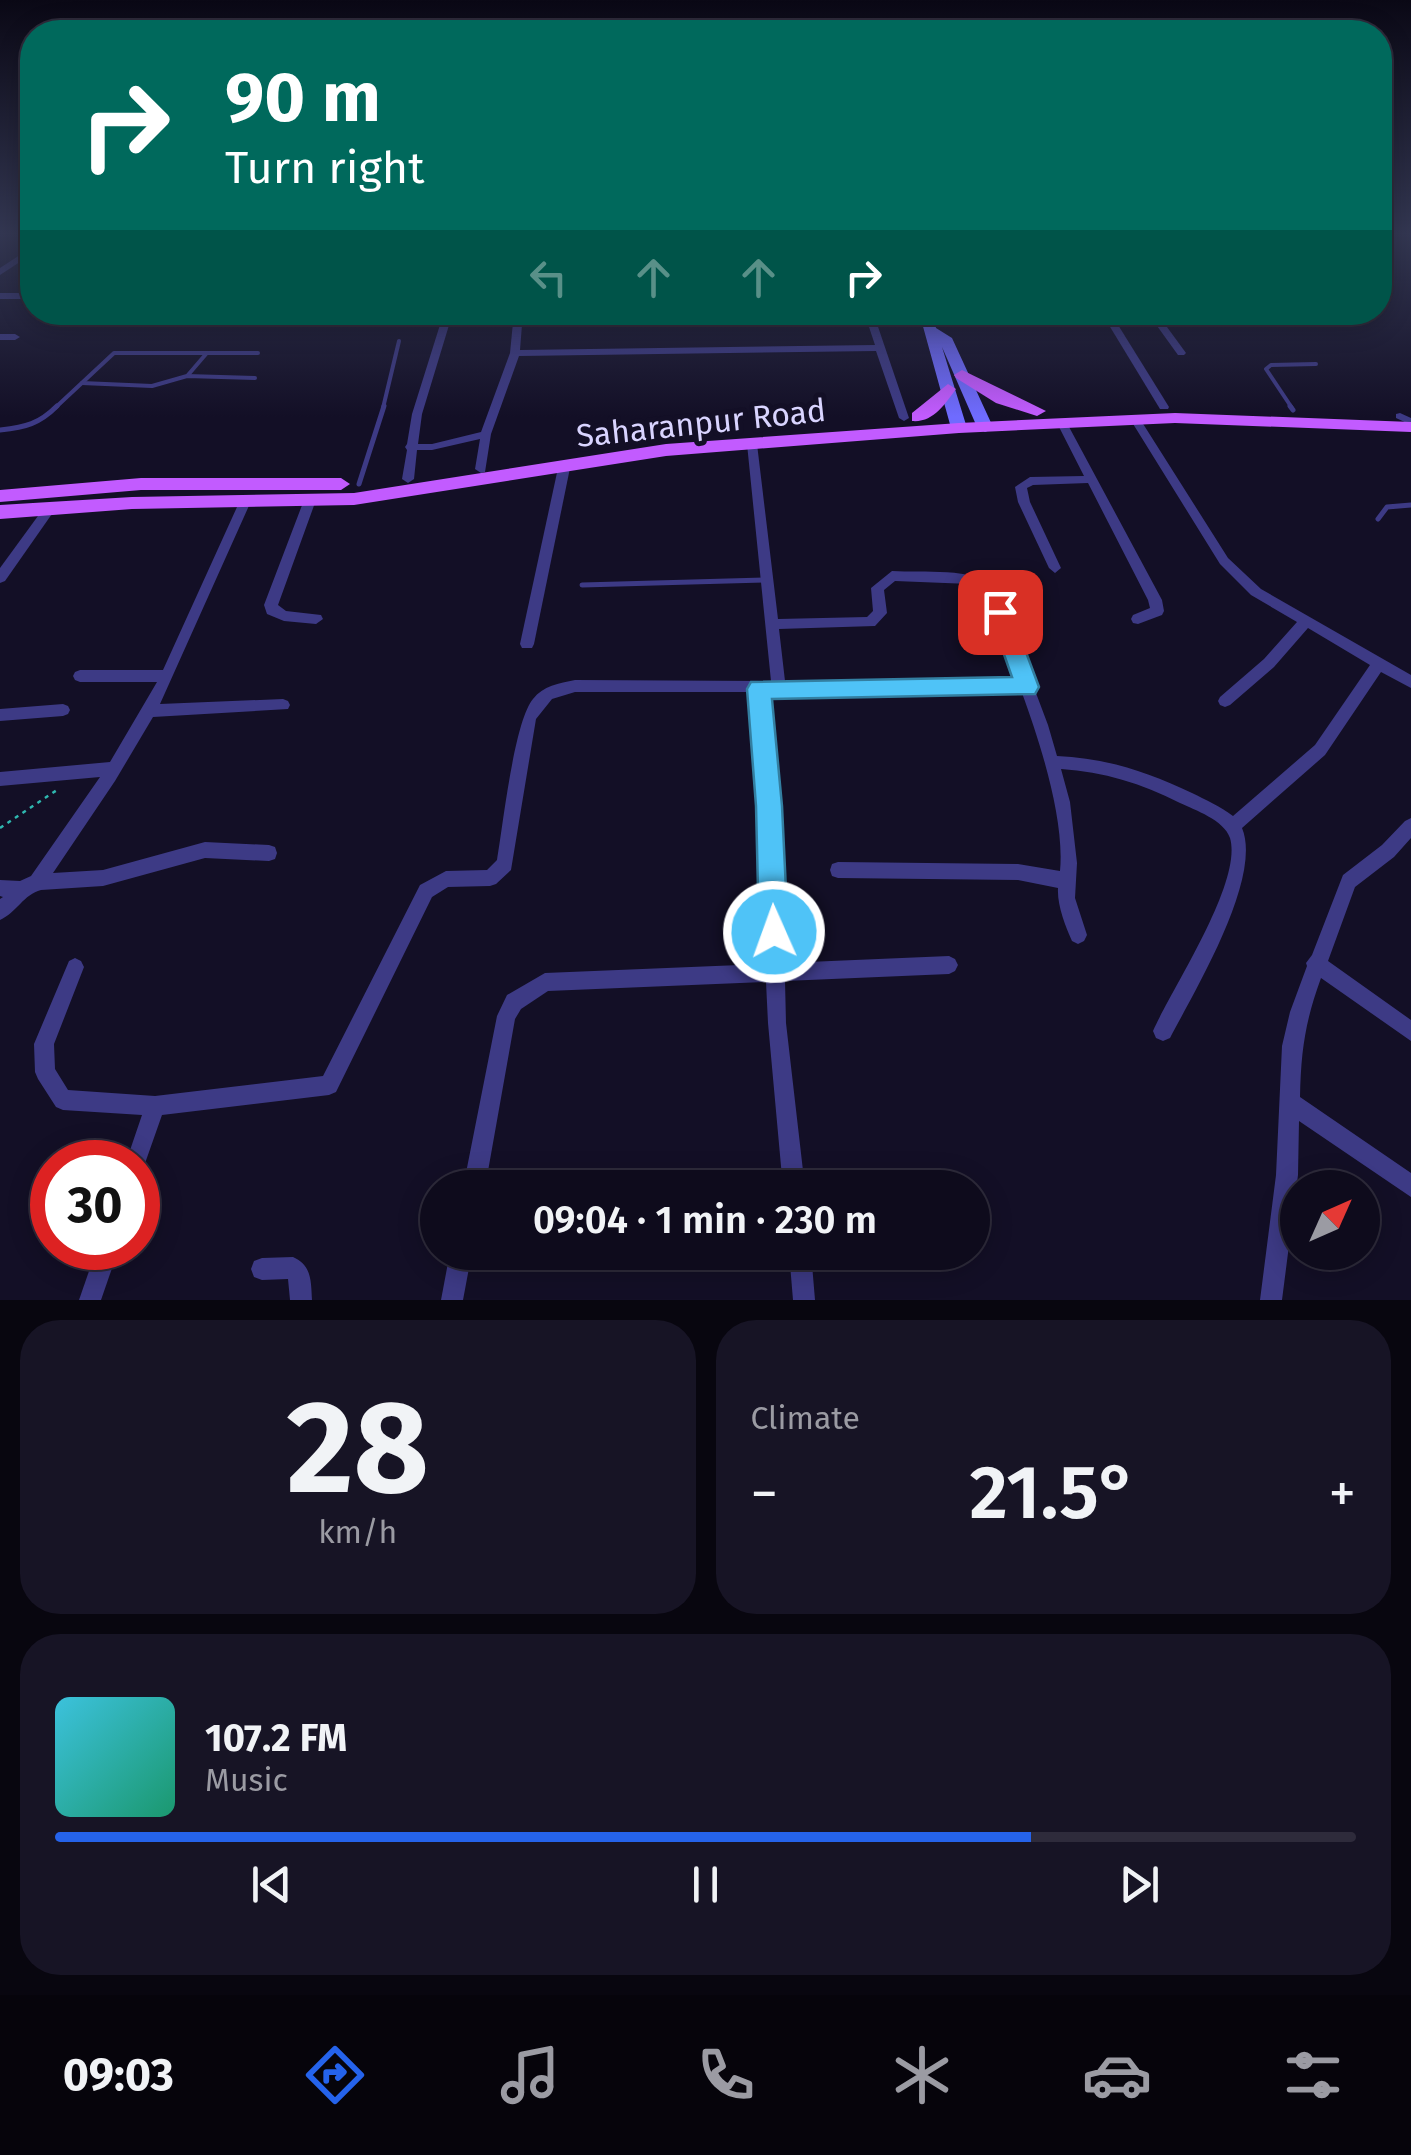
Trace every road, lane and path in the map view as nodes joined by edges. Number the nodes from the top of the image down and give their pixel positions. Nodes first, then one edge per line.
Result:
1 (444, 325) edge
2 (518, 325) edge
3 (872, 325) edge
4 (931, 325) edge
5 (1113, 325) edge
6 (1162, 325) edge
7 (934, 331) junction
8 (16, 336) dead end
9 (0, 337) edge
10 (399, 341) dead end
11 (880, 348) junction
12 (1182, 352) dead end
13 (206, 353) junction
14 (258, 353) dead end
15 (516, 353) junction
16 (1316, 364) dead end
17 (962, 375) junction
18 (187, 376) junction
19 (255, 378) dead end
20 (80, 383) junction
21 (948, 389) junction
22 (1164, 407) junction
23 (1293, 410) junction
24 (1037, 411) junction
25 (910, 418) junction
26 (1135, 420) junction
27 (1408, 420) edge
28 (983, 421) junction
29 (958, 422) junction
30 (1063, 425) junction
31 (0, 430) edge
32 (486, 434) junction
33 (664, 444) junction
34 (752, 444) junction
35 (410, 447) junction
36 (564, 468) junction
37 (481, 469) junction
38 (1092, 479) junction
39 (408, 480) junction
40 (359, 484) junction
41 (0, 496) edge
42 (246, 500) junction
43 (310, 500) junction
44 (1411, 506) edge
45 (50, 508) junction
46 (0, 512) edge
47 (1378, 519) dead end
48 (1055, 568) dead end
49 (0, 578) edge
50 (769, 580) junction
51 (582, 585) dead end
52 (316, 619) dead end
53 (1138, 619) dead end
54 (1307, 620) junction
55 (774, 624) junction
56 (527, 644) dead end
57 (1380, 662) junction
58 (80, 676) dead end
59 (168, 676) junction
60 (1411, 682) edge
61 (779, 686) junction
62 (1027, 687) junction
63 (759, 689) junction
64 (1225, 700) dead end
65 (283, 705) dead end
66 (63, 710) dead end
67 (149, 711) junction
68 (0, 715) edge
69 (1052, 762) junction
70 (112, 769) junction
71 (82, 774) junction
72 (0, 778) edge
73 (1411, 826) edge
74 (1232, 827) junction
75 (0, 828) edge
76 (270, 853) dead end
77 (838, 870) dead end
78 (1068, 880) junction
79 (29, 886) junction
80 (0, 888) edge
81 (0, 911) edge
82 (1078, 934) dead end
83 (1316, 963) junction
84 (949, 965) dead end
85 (75, 967) dead end
86 (775, 972) junction
87 (1163, 1031) dead end
88 (1411, 1031) edge
89 (1290, 1102) junction
90 (156, 1106) junction
91 (144, 1140) edge
92 (477, 1170) edge
93 (792, 1170) edge
94 (1411, 1186) edge
95 (262, 1269) dead end
96 (100, 1270) edge
97 (458, 1270) edge
98 (802, 1270) edge
99 (90, 1300) edge
100 (301, 1300) edge
101 (452, 1300) edge
102 (804, 1300) edge
103 (1271, 1300) edge

1 - 35 street
2 - 15 street
3 - 11 street
4 - 7 street
5 - 22 street
6 - 12 street
7 - 17 street
7 - 21 street
8 - 9 street
10 - 40 lane
11 - 15 street
11 - 25 street
13 - 14 lane
13 - 18 lane
13 - 20 lane
15 - 32 street
16 - 23 lane
17 - 24 main road
17 - 28 street
18 - 19 lane
18 - 20 lane
20 - 31 lane
21 - 25 main road
21 - 29 street
22 - 23 main road, Saharanpur Road
22 - 24 main road, Saharanpur Road
23 - 27 main road, Saharanpur Road
24 - 28 main road, Saharanpur Road
25 - 29 main road, Saharanpur Road
25 - 33 main road, Saharanpur Road
26 - 27 main road, Saharanpur Road
26 - 30 main road, Saharanpur Road
26 - 54 street
28 - 29 main road, Saharanpur Road
28 - 30 main road, Saharanpur Road
29 - 34 main road, Saharanpur Road
30 - 38 street
32 - 35 street
32 - 37 street
33 - 34 main road, Saharanpur Road
33 - 36 main road, Saharanpur Road
33 - 37 main road, Saharanpur Road
34 - 50 street
35 - 39 street
36 - 43 main road, Saharanpur Road
36 - 56 street
37 - 39 main road, Saharanpur Road
38 - 48 street
38 - 53 street
39 - 40 main road, Saharanpur Road
40 - 41 main road, Saharanpur Road
42 - 43 main road, Saharanpur Road
42 - 45 main road, Saharanpur Road
42 - 59 street
43 - 52 street
44 - 47 lane
45 - 46 main road, Saharanpur Road
45 - 49 street
50 - 51 lane
50 - 55 street
54 - 57 street
54 - 64 street
55 - 61 street
55 - 62 street
57 - 60 street
57 - 74 street
58 - 59 street
59 - 67 street
61 - 62 street
61 - 63 street
62 - 69 street
63 - 86 street
63 - 90 street
65 - 67 street
66 - 68 street
67 - 70 street
69 - 74 street
69 - 78 street
70 - 71 street
70 - 79 street
71 - 72 street
71 - 75 path
73 - 83 street
74 - 87 street
76 - 79 street
77 - 78 street
78 - 82 street
79 - 80 street
79 - 81 street
83 - 88 street
83 - 89 street
84 - 86 street
85 - 90 street
86 - 92 street
86 - 93 street
89 - 94 street
89 - 103 street
90 - 91 street
95 - 100 street
96 - 99 street
97 - 101 street
98 - 102 street

